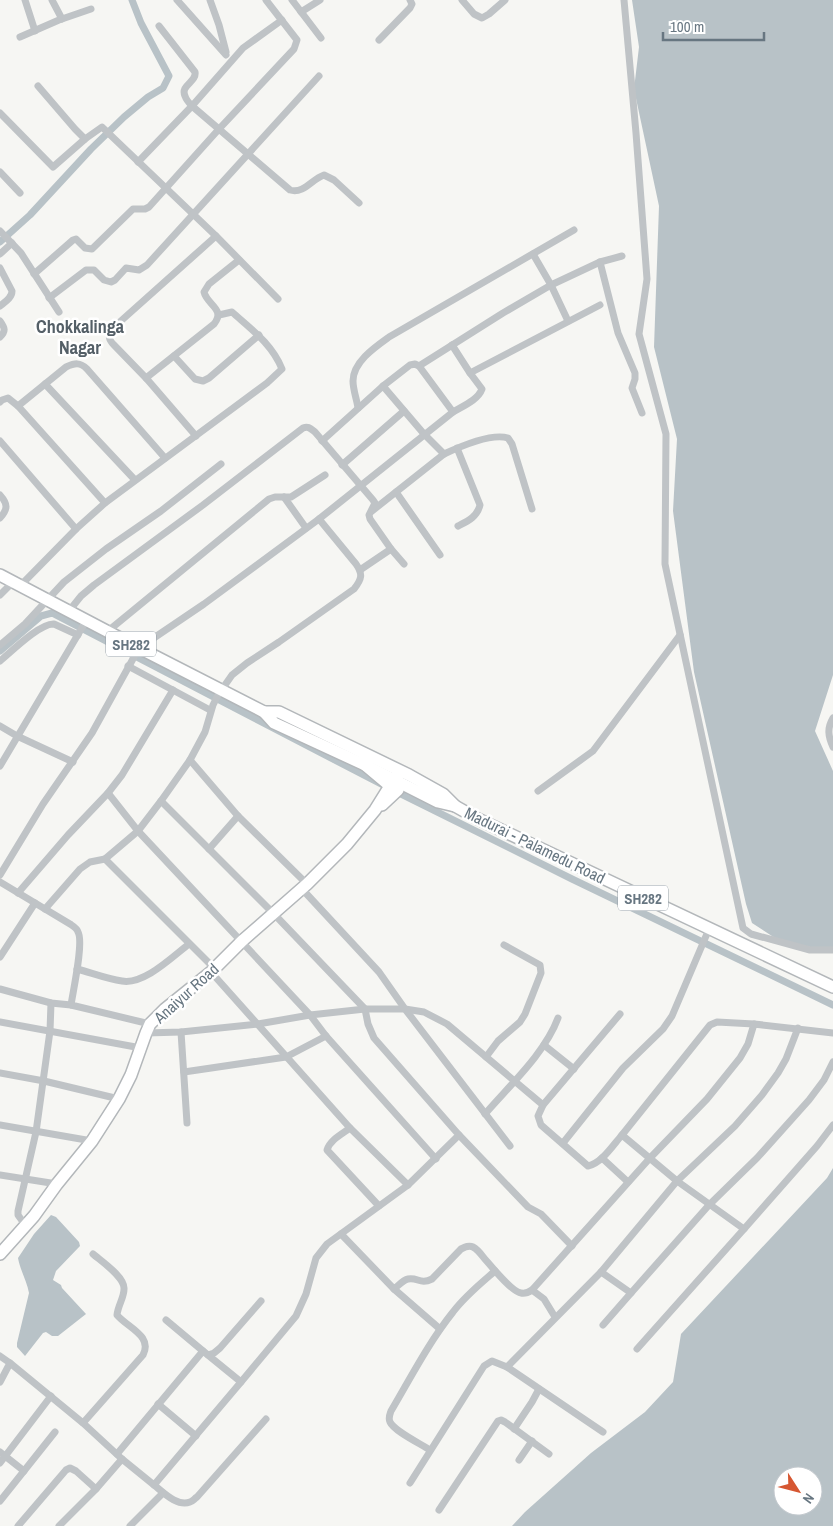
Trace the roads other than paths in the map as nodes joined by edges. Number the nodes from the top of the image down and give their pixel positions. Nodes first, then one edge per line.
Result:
1 (25, 0) edge
2 (52, 0) edge
3 (177, 0) edge
4 (210, 0) edge
5 (266, 0) edge
6 (292, 0) edge
7 (320, 0) edge
8 (410, 0) edge
9 (462, 0) edge
10 (505, 0) edge
11 (624, 0) edge
12 (90, 9) dead end
13 (301, 12) junction
14 (62, 19) junction
15 (282, 20) junction
16 (159, 26) dead end
17 (35, 31) junction
18 (20, 38) dead end
19 (320, 38) dead end
20 (378, 40) dead end
21 (226, 55) junction
22 (229, 64) junction
23 (319, 76) dead end
24 (38, 86) dead end
25 (192, 106) junction
26 (0, 113) edge
27 (219, 129) junction
28 (85, 139) junction
29 (248, 155) junction
30 (138, 162) junction
31 (0, 172) edge
32 (166, 188) junction
33 (20, 193) dead end
34 (359, 203) dead end
35 (193, 215) junction
36 (574, 230) dead end
37 (216, 236) junction
38 (6, 237) edge
39 (0, 254) edge
40 (533, 254) junction
41 (622, 256) dead end
42 (239, 260) junction
43 (600, 262) junction
44 (0, 268) edge
45 (34, 274) junction
46 (551, 285) junction
47 (50, 298) junction
48 (278, 299) dead end
49 (600, 305) dead end
50 (0, 306) edge
51 (59, 312) dead end
52 (219, 315) junction
53 (0, 321) edge
54 (568, 321) junction
55 (259, 335) junction
56 (0, 337) edge
57 (452, 345) junction
58 (174, 356) junction
59 (419, 366) junction
60 (470, 373) junction
61 (146, 378) junction
62 (45, 384) junction
63 (383, 386) junction
64 (0, 402) edge
65 (18, 406) junction
66 (358, 408) junction
67 (404, 412) junction
68 (453, 412) junction
69 (642, 412) dead end
70 (424, 434) junction
71 (196, 436) junction
72 (0, 441) edge
73 (322, 441) junction
74 (457, 448) junction
75 (444, 454) junction
76 (165, 458) junction
77 (221, 464) dead end
78 (342, 465) junction
79 (325, 475) dead end
80 (135, 480) junction
81 (360, 486) junction
82 (396, 492) junction
83 (0, 495) edge
84 (284, 498) junction
85 (105, 503) junction
86 (532, 509) dead end
87 (370, 512) junction
88 (0, 518) edge
89 (319, 519) junction
90 (458, 526) dead end
91 (306, 528) junction
92 (76, 529) junction
93 (391, 549) junction
94 (440, 555) dead end
95 (404, 564) dead end
96 (360, 570) junction
97 (0, 575) edge
98 (16, 584) junction
99 (0, 595) edge
100 (48, 600) junction
101 (68, 611) junction
102 (86, 621) junction
103 (108, 631) junction
104 (78, 634) junction
105 (680, 635) junction
106 (0, 646) edge
107 (139, 648) junction
108 (0, 661) edge
109 (128, 666) junction
110 (173, 690) junction
111 (220, 693) junction
112 (212, 707) junction
113 (833, 718) edge
114 (0, 726) edge
115 (17, 736) junction
116 (833, 747) edge
117 (342, 748) junction
118 (190, 760) junction
119 (73, 762) junction
120 (0, 766) edge
121 (396, 768) junction
122 (409, 775) junction
123 (393, 789) junction
124 (538, 791) dead end
125 (108, 793) junction
126 (161, 802) junction
127 (455, 806) junction
128 (238, 816) junction
129 (138, 831) junction
130 (209, 849) junction
131 (105, 859) junction
132 (0, 875) edge
133 (0, 882) edge
134 (304, 887) junction
135 (18, 893) junction
136 (35, 903) junction
137 (45, 909) junction
138 (274, 914) junction
139 (709, 930) junction
140 (242, 941) junction
141 (189, 944) junction
142 (504, 945) dead end
143 (833, 950) edge
144 (0, 957) edge
145 (77, 969) junction
146 (212, 970) junction
147 (833, 987) edge
148 (0, 989) edge
149 (51, 1003) junction
150 (71, 1005) junction
151 (365, 1009) junction
152 (405, 1009) junction
153 (620, 1014) dead end
154 (310, 1015) junction
155 (558, 1018) dead end
156 (0, 1022) edge
157 (258, 1024) junction
158 (754, 1024) junction
159 (148, 1028) junction
160 (798, 1028) junction
161 (50, 1031) junction
162 (181, 1032) junction
163 (833, 1033) edge
164 (326, 1036) junction
165 (544, 1045) junction
166 (141, 1048) junction
167 (286, 1057) junction
168 (486, 1057) junction
169 (833, 1062) edge
170 (574, 1069) junction
171 (184, 1072) junction
172 (0, 1073) edge
173 (44, 1081) junction
174 (514, 1081) junction
175 (119, 1099) junction
176 (543, 1105) junction
177 (485, 1114) junction
178 (187, 1123) dead end
179 (0, 1125) edge
180 (833, 1125) edge
181 (350, 1128) junction
182 (36, 1132) junction
183 (460, 1135) junction
184 (622, 1135) junction
185 (92, 1142) junction
186 (563, 1143) junction
187 (510, 1146) dead end
188 (602, 1158) junction
189 (650, 1158) junction
190 (436, 1159) junction
191 (0, 1175) edge
192 (25, 1179) junction
193 (677, 1181) junction
194 (628, 1182) junction
195 (57, 1184) junction
196 (408, 1185) junction
197 (709, 1205) junction
198 (40, 1206) junction
199 (379, 1206) junction
200 (23, 1222) junction
201 (744, 1229) junction
202 (341, 1234) junction
203 (0, 1244) edge
204 (572, 1246) junction
205 (0, 1254) edge
206 (93, 1254) dead end
207 (495, 1271) junction
208 (601, 1272) junction
209 (394, 1289) junction
210 (532, 1290) junction
211 (631, 1293) junction
212 (261, 1301) dead end
213 (555, 1317) junction
214 (166, 1320) dead end
215 (603, 1325) dead end
216 (440, 1329) junction
217 (636, 1350) dead end
218 (206, 1353) junction
219 (0, 1356) edge
220 (10, 1364) junction
221 (507, 1367) junction
222 (0, 1382) edge
223 (242, 1382) junction
224 (539, 1389) junction
225 (51, 1396) junction
226 (158, 1404) junction
227 (266, 1419) dead end
228 (83, 1423) junction
229 (514, 1429) junction
230 (55, 1432) dead end
231 (603, 1432) dead end
232 (196, 1436) junction
233 (532, 1441) junction
234 (430, 1450) junction
235 (3, 1454) edge
236 (549, 1454) dead end
237 (119, 1456) junction
238 (519, 1460) dead end
239 (0, 1463) edge
240 (24, 1472) junction
241 (410, 1483) dead end
242 (154, 1485) junction
243 (96, 1490) junction
244 (163, 1492) junction
245 (0, 1501) edge
246 (439, 1510) dead end
247 (18, 1526) edge
248 (59, 1526) edge
249 (130, 1526) edge

1 - 17 street
2 - 14 street
3 - 21 street
4 - 21 street
5 - 15 street
6 - 13 street
7 - 13 street
8 - 20 street
9 - 10 street
11 - 105 street
12 - 14 street
13 - 19 street
14 - 17 street
15 - 22 street
15 - 27 street
16 - 25 street
17 - 18 street
21 - 22 street
22 - 25 street
23 - 29 street
24 - 28 street
25 - 27 street
25 - 30 street
26 - 28 street
27 - 29 street
27 - 32 street
28 - 30 street
29 - 34 street
29 - 35 street
30 - 32 street
31 - 33 street
32 - 35 street
32 - 45 street
35 - 37 street
35 - 47 street
36 - 40 street
37 - 42 street
37 - 61 street
38 - 39 street
38 - 45 street
40 - 46 street
40 - 66 street
41 - 43 street
42 - 48 street
42 - 52 street
43 - 46 street
43 - 69 street
44 - 50 street
45 - 47 street
46 - 54 street
46 - 57 street
47 - 51 street
49 - 54 street
52 - 55 street
52 - 58 street
53 - 56 street
54 - 60 street
55 - 58 street
55 - 71 street
57 - 59 street
57 - 60 street
58 - 61 street
59 - 63 street
59 - 68 street
60 - 68 street
61 - 71 street
62 - 65 street
62 - 76 street
62 - 80 street
63 - 66 street
63 - 67 street
64 - 65 street
65 - 85 street
66 - 73 street
67 - 70 street
67 - 78 street
68 - 70 street
70 - 75 street
70 - 81 street
71 - 76 street
72 - 92 street
73 - 78 street
73 - 101 street
74 - 75 street
74 - 86 street
74 - 90 street
75 - 82 street
76 - 80 street
77 - 100 street
78 - 81 street
79 - 84 street
80 - 85 street
81 - 87 street
81 - 89 street
82 - 87 street
82 - 94 street
83 - 88 street
84 - 91 street
84 - 103 street
85 - 92 street
87 - 93 street
89 - 91 street
89 - 96 street
91 - 107 street
92 - 98 street
93 - 95 street
93 - 96 street
96 - 111 street
97 - 98 main road, Madurai - Palamedu Road / SH282
98 - 99 street
98 - 100 main road, Madurai - Palamedu Road / SH282
100 - 101 main road, Madurai - Palamedu Road / SH282
100 - 106 street
101 - 102 main road, Madurai - Palamedu Road / SH282
102 - 103 main road, Madurai - Palamedu Road / SH282
102 - 104 street
103 - 107 main road, Madurai - Palamedu Road / SH282
104 - 108 street
104 - 115 street
105 - 124 street
105 - 143 street
107 - 109 street
107 - 111 main road, Madurai - Palamedu Road / SH282
109 - 110 street
109 - 119 street
110 - 112 street
110 - 125 street
111 - 112 street
111 - 117 main road, Madurai - Palamedu Road / SH282
112 - 118 street
113 - 116 street
114 - 115 street
115 - 119 street
115 - 120 street
117 - 121 main road, Madurai - Palamedu Road / SH282
117 - 123 main road, Madurai - Palamedu Road / SH282
118 - 126 street
118 - 128 street
119 - 132 street
121 - 122 main road, Madurai - Palamedu Road / SH282
121 - 123 main road
122 - 123 main road, Anaiyur Road
122 - 127 main road, Madurai - Palamedu Road / SH282
123 - 127 main road, Madurai - Palamedu Road / SH282
123 - 134 main road, Anaiyur Road
125 - 129 street
125 - 135 street
126 - 129 street
126 - 130 street
127 - 139 main road, Madurai - Palamedu Road / SH282
128 - 130 street
128 - 134 street
129 - 131 street
129 - 140 street
130 - 138 street
131 - 137 street
131 - 141 street
133 - 135 street
134 - 138 main road, Anaiyur Road
134 - 152 street
135 - 136 street
136 - 137 street
136 - 144 street
137 - 145 street
138 - 140 main road, Anaiyur Road
138 - 151 street
139 - 147 main road, Madurai - Palamedu Road / SH282
139 - 186 street
140 - 146 main road, Anaiyur Road
140 - 154 street
141 - 145 street
141 - 146 street
142 - 168 street
145 - 150 street
146 - 157 street
146 - 159 main road, Anaiyur Road
148 - 149 street
149 - 150 street
149 - 161 street
150 - 159 street
151 - 152 street
151 - 154 street
151 - 183 street
152 - 168 street
152 - 177 street
153 - 170 street
154 - 157 street
154 - 164 street
155 - 165 street
156 - 161 street
157 - 162 street
157 - 167 street
158 - 160 street
158 - 184 street
158 - 189 street
159 - 162 street
159 - 166 main road, Anaiyur Road
160 - 163 street
160 - 193 street
161 - 166 street
161 - 173 street
162 - 171 street
164 - 167 street
164 - 190 street
165 - 170 street
165 - 174 street
166 - 175 main road, Anaiyur Road
167 - 171 street
167 - 181 street
168 - 174 street
169 - 197 street
170 - 176 street
171 - 178 street
172 - 173 street
173 - 175 street
173 - 182 street
174 - 176 street
174 - 177 street
175 - 185 main road, Anaiyur Road
176 - 186 street
177 - 187 street
179 - 182 street
180 - 201 street
181 - 196 street
181 - 199 street
182 - 185 street
182 - 192 street
183 - 190 street
183 - 204 street
184 - 188 street
184 - 189 street
185 - 195 main road, Anaiyur Road
186 - 188 street
188 - 194 street
189 - 193 street
189 - 194 street
190 - 196 street
191 - 192 street
192 - 195 street
192 - 200 street
193 - 197 street
193 - 208 street
194 - 204 street
195 - 198 main road, Anaiyur Road
196 - 199 street
197 - 201 street
197 - 211 street
198 - 200 main road, Anaiyur Road
198 - 205 main road, Anaiyur Road
199 - 202 street
200 - 203 main road, Anaiyur Road
201 - 217 street
202 - 209 street
202 - 223 street
204 - 210 street
206 - 228 street
207 - 209 street
207 - 210 street
207 - 216 street
208 - 211 street
208 - 213 street
209 - 216 street
210 - 213 street
211 - 215 street
212 - 218 street
213 - 221 street
214 - 218 street
216 - 234 street
218 - 223 street
218 - 226 street
219 - 220 street
220 - 222 street
220 - 225 street
221 - 224 street
221 - 234 street
223 - 232 street
224 - 229 street
224 - 231 street
225 - 228 street
225 - 235 street
226 - 232 street
226 - 237 street
227 - 244 street
228 - 237 street
229 - 233 street
229 - 246 street
230 - 240 street
232 - 242 street
233 - 236 street
233 - 238 street
234 - 241 street
235 - 239 street
235 - 240 street
237 - 242 street
237 - 243 street
240 - 245 street
242 - 244 street
243 - 247 street
243 - 248 street
244 - 249 street

